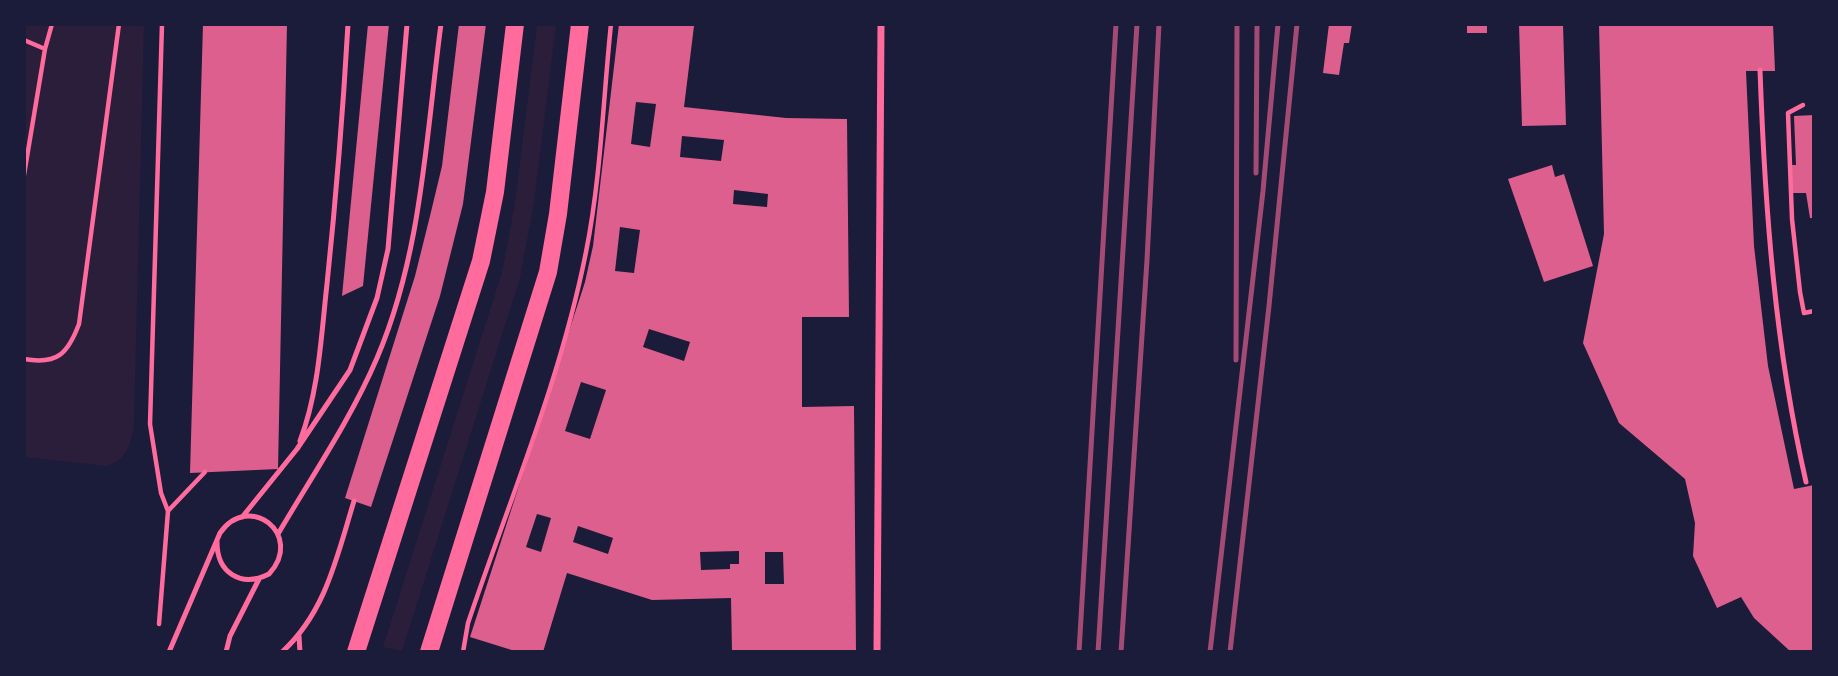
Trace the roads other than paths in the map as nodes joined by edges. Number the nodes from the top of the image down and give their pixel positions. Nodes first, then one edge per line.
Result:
1 (348, 24) edge
2 (407, 24) edge
3 (441, 24) edge
4 (515, 24) edge
5 (580, 24) edge
6 (881, 24) edge
7 (1760, 70) dead end
8 (296, 449) junction
9 (1806, 482) dead end
10 (354, 501) dead end
11 (243, 516) junction
12 (278, 534) junction
13 (217, 542) junction
14 (259, 579) junction
15 (299, 636) junction
16 (169, 652) edge
17 (226, 652) edge
18 (282, 652) edge
19 (300, 652) edge
20 (356, 652) edge
21 (429, 652) edge
22 (877, 652) edge

1 - 8 lane
2 - 8 lane
3 - 12 lane
4 - 20 main road
5 - 21 main road
6 - 22 street
7 - 9 lane
8 - 11 lane
10 - 15 lane
11 - 12 lane
11 - 13 lane
12 - 14 lane
13 - 14 lane
13 - 16 lane
14 - 17 lane
15 - 18 lane
15 - 19 lane

